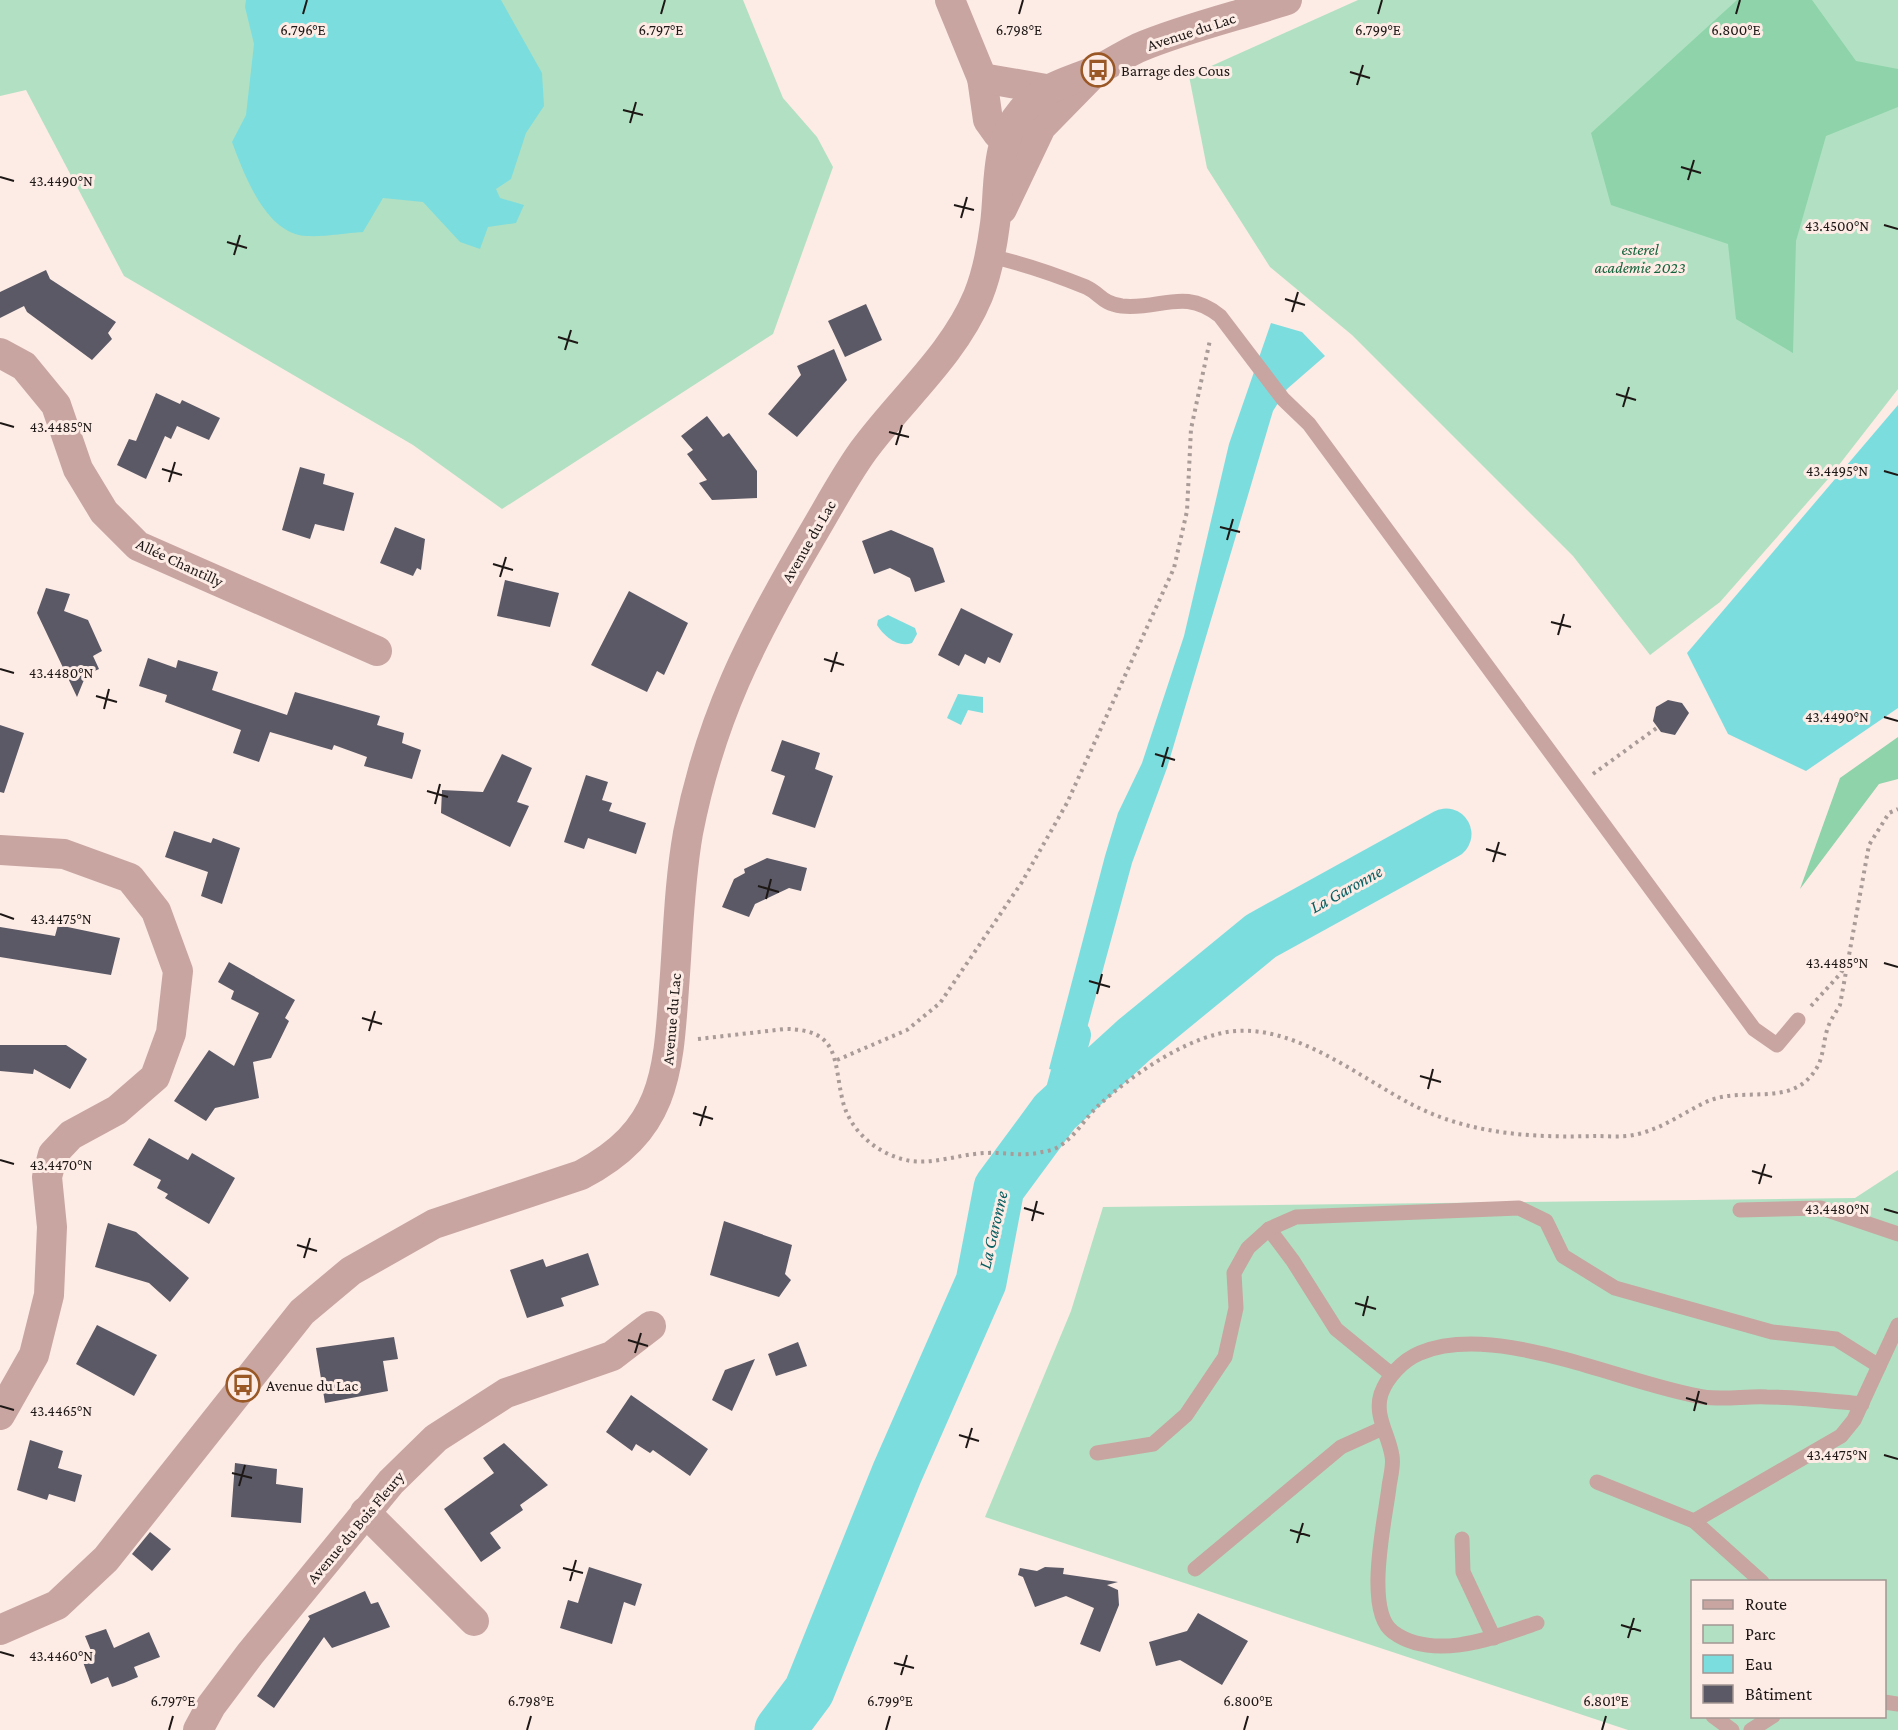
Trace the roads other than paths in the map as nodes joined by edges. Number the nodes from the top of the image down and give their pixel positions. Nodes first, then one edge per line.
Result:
1 (950, 0) edge
2 (1287, 0) edge
3 (1098, 70) junction
4 (982, 78) junction
5 (1046, 89) junction
6 (1025, 131) junction
7 (989, 256) junction
8 (0, 353) edge
9 (377, 651) dead end
10 (0, 850) edge
11 (1798, 1020) road end
12 (1740, 1210) dead end
13 (1269, 1228) junction
14 (1898, 1234) edge
15 (1898, 1325) edge
16 (651, 1326) dead end
17 (1879, 1366) junction
18 (1391, 1374) junction
19 (1862, 1404) junction
20 (0, 1415) edge
21 (1383, 1428) junction
22 (1097, 1453) dead end
23 (1597, 1482) dead end
24 (366, 1512) junction
25 (1694, 1521) junction
26 (1462, 1539) dead end
27 (1195, 1569) dead end
28 (1761, 1580) edge
29 (474, 1621) dead end
30 (1537, 1623) dead end
31 (0, 1630) edge
32 (1494, 1638) junction
33 (1716, 1718) edge
34 (1770, 1718) edge
35 (198, 1730) edge
36 (1732, 1730) edge
37 (1750, 1730) edge

1 - 4 street
2 - 3 street, Avenue du Lac
3 - 5 street, Avenue du Lac
3 - 6 street, Avenue du Lac
4 - 5 street
4 - 6 street
5 - 6 street, Avenue du Lac
6 - 7 street, Avenue du Lac
7 - 11 lane
7 - 31 street, Avenue du Lac
8 - 9 street, Allée Chantilly
10 - 20 street
12 - 14 lane
13 - 17 lane
13 - 18 lane
13 - 22 lane
15 - 17 lane
16 - 24 street, Avenue du Bois Fleury
17 - 19 lane
18 - 19 lane
18 - 21 lane
19 - 25 lane
21 - 27 lane
21 - 32 lane
23 - 25 lane
24 - 29 street
24 - 35 street, Avenue du Bois Fleury
25 - 28 lane
26 - 32 lane
30 - 32 lane
33 - 36 lane
34 - 37 lane

